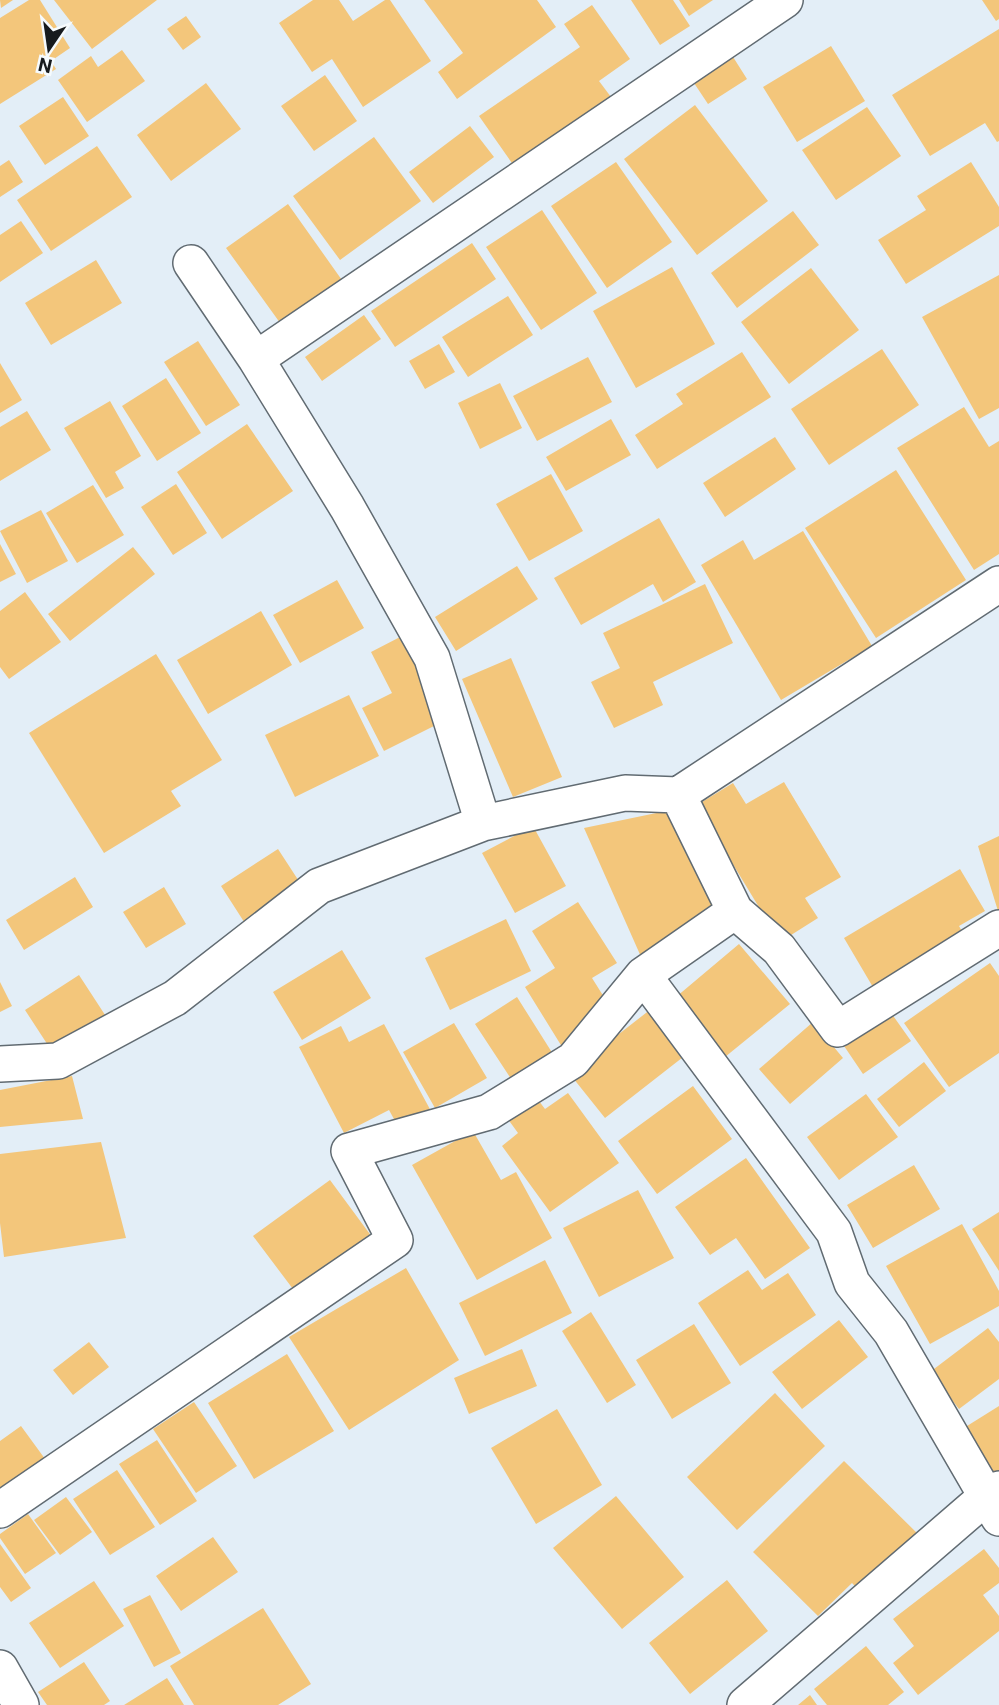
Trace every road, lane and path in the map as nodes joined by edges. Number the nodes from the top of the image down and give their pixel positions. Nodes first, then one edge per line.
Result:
1 (785, 0) edge
2 (191, 263) dead end
3 (256, 359) junction
4 (999, 584) edge
5 (678, 795) junction
6 (483, 823) junction
7 (736, 911) junction
8 (999, 928) edge
9 (643, 975) junction
10 (0, 1064) edge
11 (995, 1501) edge
12 (0, 1510) edge
13 (0, 1668) edge
14 (21, 1705) edge
15 (745, 1705) edge

1 - 3 street
2 - 3 street
3 - 6 street
4 - 5 street
5 - 6 street
5 - 7 street
6 - 10 street
7 - 8 street
7 - 9 street
9 - 11 street
9 - 12 street
11 - 15 street
13 - 14 street

